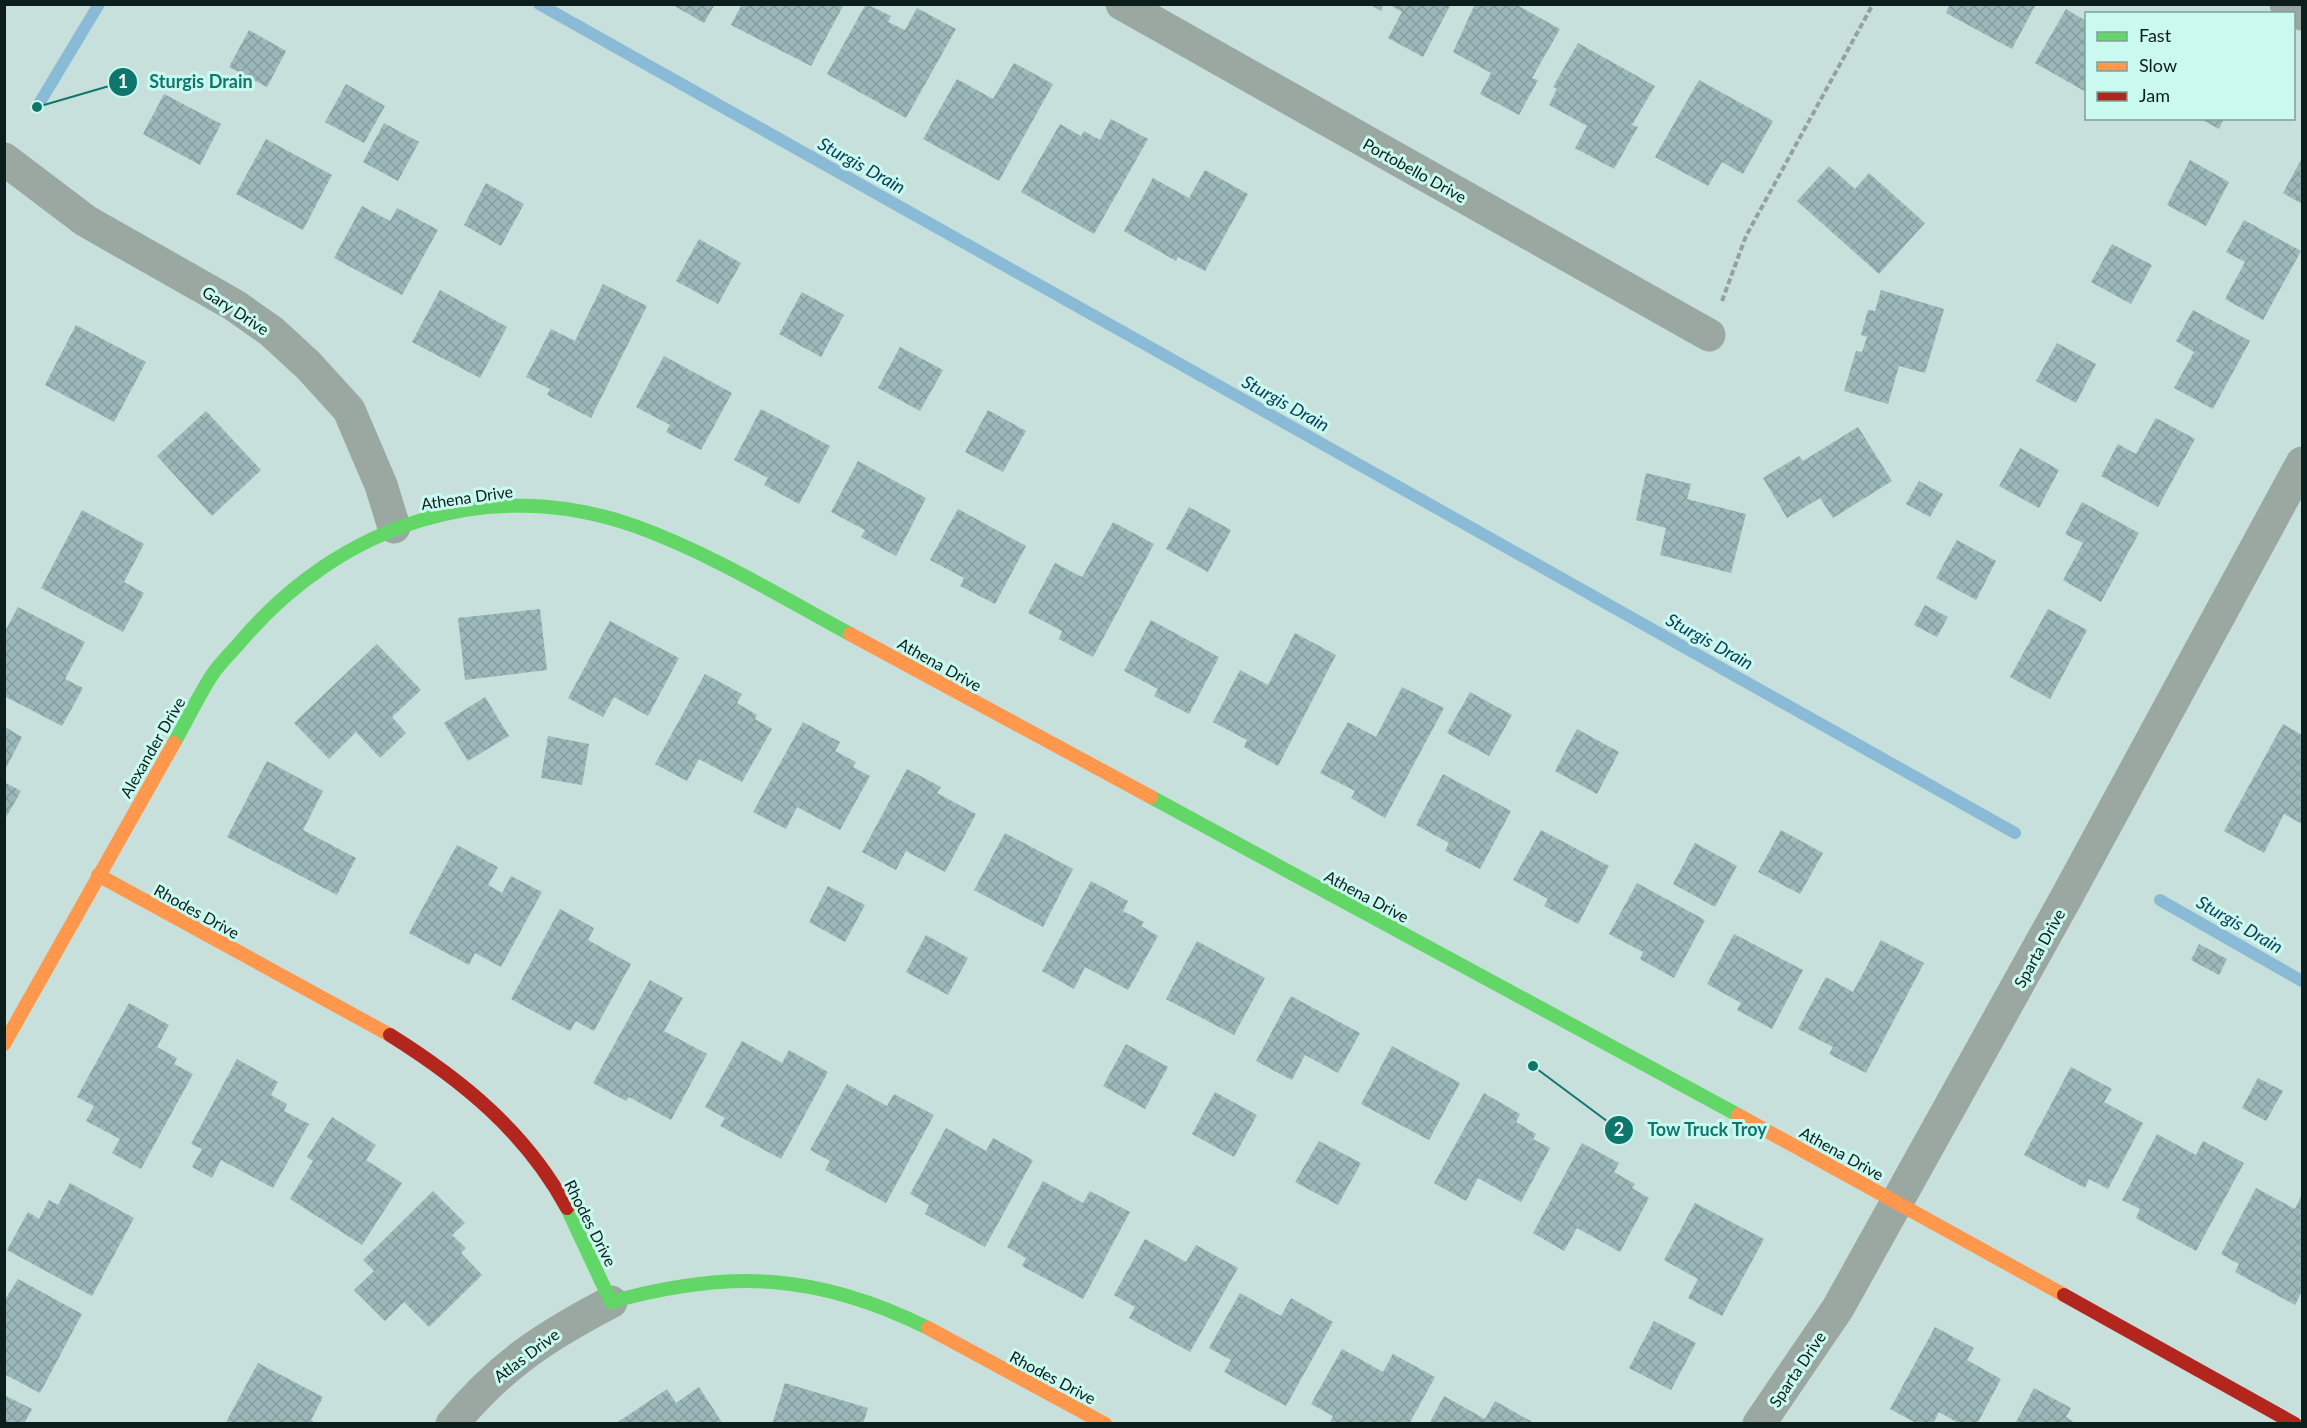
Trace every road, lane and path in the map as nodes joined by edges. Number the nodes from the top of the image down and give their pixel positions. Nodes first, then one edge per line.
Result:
1 (1122, 4) edge
2 (1873, 4) edge
3 (2286, 4) edge
4 (2302, 14) edge
5 (4, 159) edge
6 (1709, 336) joint
7 (2302, 463) edge
8 (394, 527) junction
9 (99, 875) junction
10 (4, 1044) edge
11 (1896, 1201) junction
12 (611, 1302) junction
13 (452, 1424) edge
14 (1104, 1424) edge
15 (1759, 1424) edge
16 (2295, 1424) edge

1 - 6 street, Portobello Drive
2 - 6 path
3 - 4 street
5 - 8 street, Gary Drive
7 - 11 street, Sparta Drive
8 - 9 street, Alexander Drive
8 - 11 street, Athena Drive
9 - 10 street, Alexander Drive
9 - 12 street, Rhodes Drive
11 - 15 street, Sparta Drive
11 - 16 street, Athena Drive
12 - 13 street, Atlas Drive
12 - 14 street, Rhodes Drive

